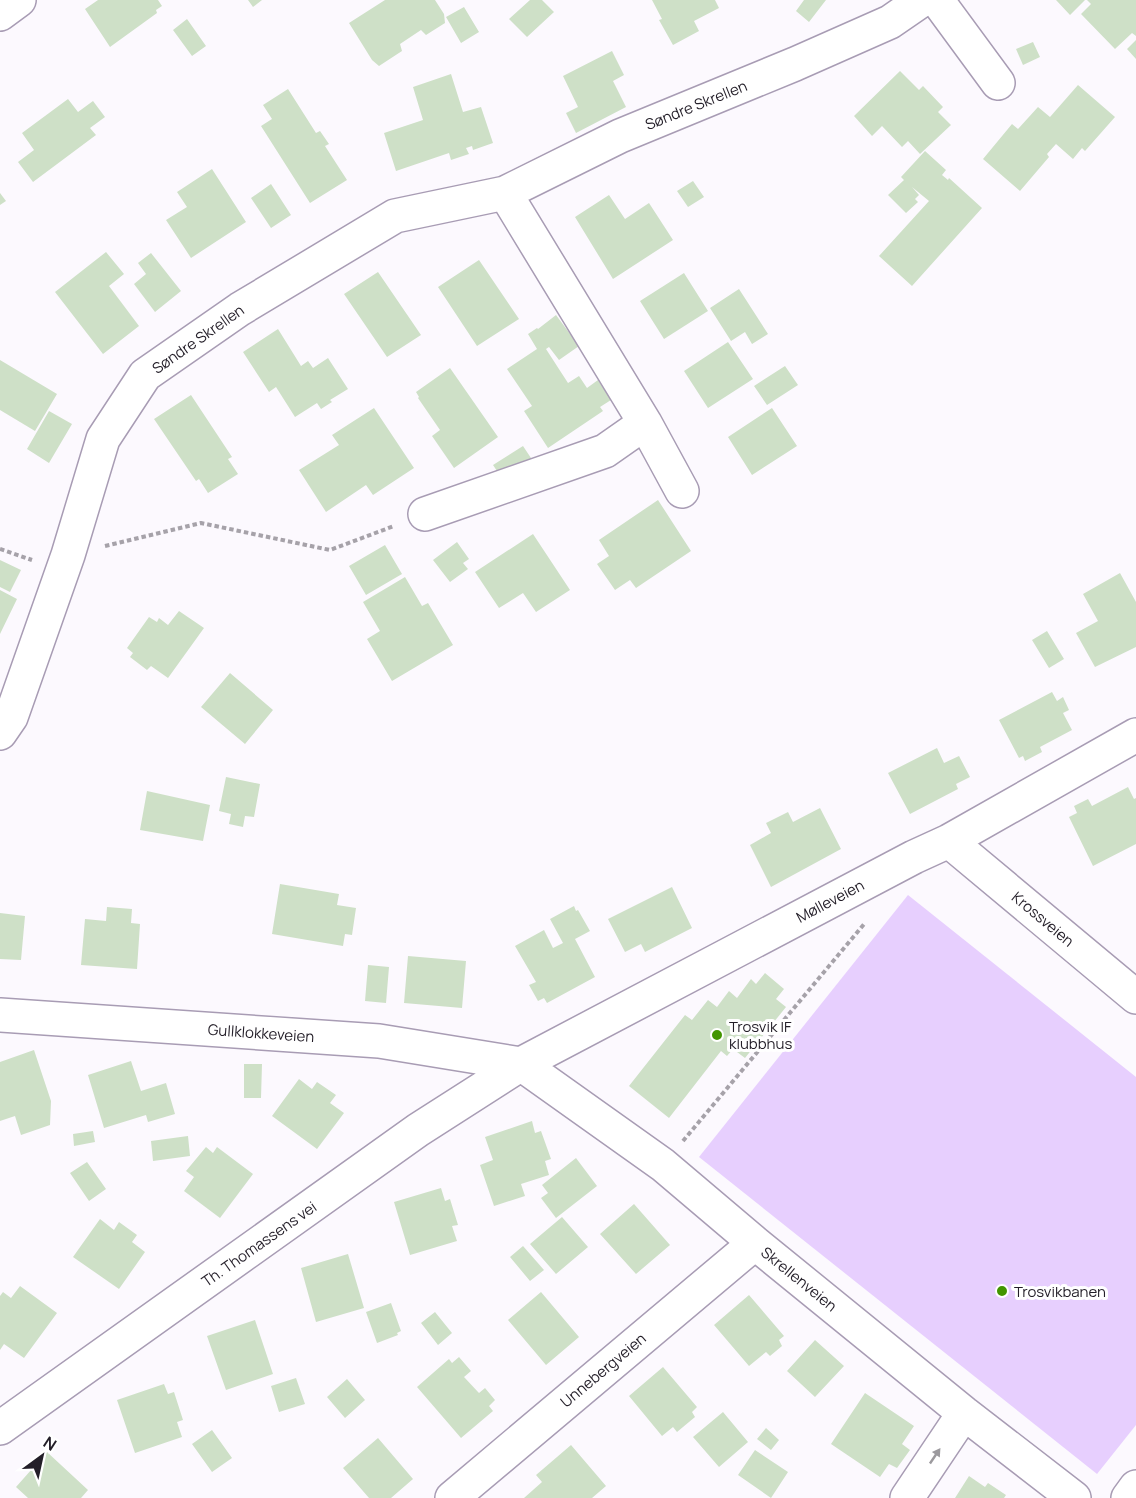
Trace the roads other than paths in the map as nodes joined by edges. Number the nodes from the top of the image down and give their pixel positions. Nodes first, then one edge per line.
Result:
1 (19, 0) edge
2 (922, 0) edge
3 (937, 0) edge
4 (0, 14) edge
5 (998, 83) dead end
6 (505, 193) junction
7 (645, 423) junction
8 (682, 491) dead end
9 (425, 514) road end
10 (0, 733) edge
11 (1136, 735) edge
12 (949, 841) junction
13 (1136, 997) edge
14 (0, 1015) edge
15 (521, 1064) junction
16 (755, 1243) junction
17 (963, 1413) junction
18 (0, 1428) edge
19 (1136, 1487) edge
20 (452, 1498) edge
21 (907, 1498) edge
22 (1074, 1498) edge
23 (1128, 1498) edge

1 - 4 street
2 - 6 street, Søndre Skrellen
3 - 5 street
6 - 7 street
6 - 10 street, Søndre Skrellen
7 - 8 street
7 - 9 street
11 - 12 street, Mølleveien
12 - 13 street, Krossveien
12 - 15 street, Mølleveien
14 - 15 street, Gullklokkeveien
15 - 16 street, Skrellenveien
15 - 18 street, Th. Thomassens vei
16 - 17 street, Skrellenveien
16 - 20 street, Unnebergveien
21 -> 17 street
17 - 22 street, Skrellenveien
19 - 23 street

